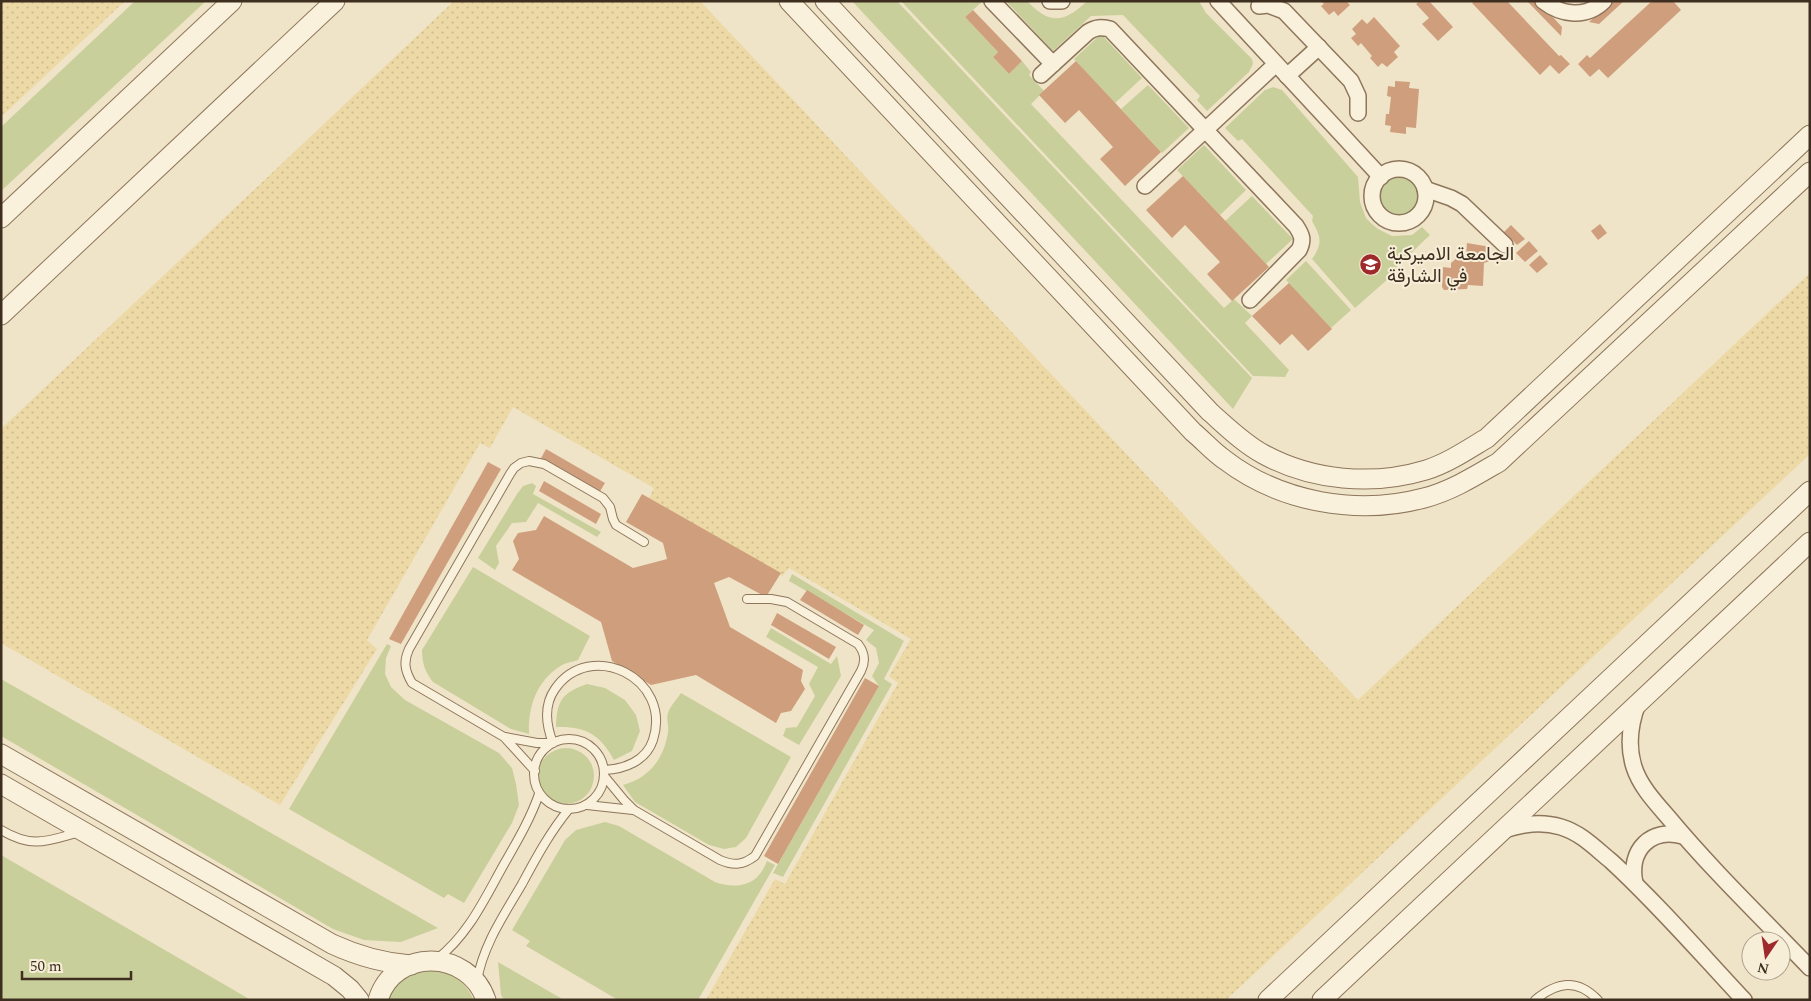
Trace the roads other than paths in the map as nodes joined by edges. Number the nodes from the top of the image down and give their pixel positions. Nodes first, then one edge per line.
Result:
1 (232, 1) edge
2 (335, 1) edge
3 (789, 1) edge
4 (824, 1) edge
5 (992, 1) edge
6 (1050, 1) edge
7 (1062, 1) edge
8 (1218, 1) edge
9 (1544, 1) edge
10 (1604, 1) edge
11 (1259, 6) dead end
12 (1319, 47) junction
13 (1053, 64) junction
14 (1276, 64) junction
15 (1041, 75) dead end
16 (1286, 76) junction
17 (1358, 113) dead end
18 (1205, 130) junction
19 (1810, 135) edge
20 (1810, 172) edge
21 (1380, 177) junction
22 (1145, 186) dead end
23 (1426, 189) junction
24 (1, 218) edge
25 (1505, 245) dead end
26 (1250, 300) dead end
27 (1, 315) edge
28 (1810, 491) edge
29 (644, 542) dead end
30 (1810, 542) edge
31 (747, 599) dead end
32 (1639, 702) junction
33 (504, 737) junction
34 (553, 743) junction
35 (1, 754) edge
36 (535, 771) junction
37 (605, 774) junction
38 (1, 784) edge
39 (539, 794) junction
40 (587, 804) junction
41 (569, 809) junction
42 (634, 810) junction
43 (1, 830) edge
44 (84, 831) junction
45 (1503, 831) junction
46 (1683, 836) junction
47 (1635, 883) junction
48 (435, 960) junction
49 (411, 964) junction
50 (1810, 968) edge
51 (477, 983) junction
52 (1739, 998) edge
53 (359, 1000) edge
54 (378, 1000) edge
55 (486, 1000) edge
56 (1268, 1000) edge
57 (1322, 1000) edge
58 (1535, 1000) edge
59 (1598, 1000) edge

1 - 24 street
2 - 27 street
3 - 20 street
4 - 19 street
5 - 13 street
6 - 7 street
8 - 14 street
9 - 10 street
11 - 12 street
12 - 16 street
12 - 17 street
13 - 15 street
13 - 18 street
14 - 16 street
14 - 18 street
16 - 21 street
18 - 22 street
18 - 26 street
21 - 23 street
21 - 23 street
23 - 25 street
28 - 56 street
29 - 33 lane
30 - 32 street
31 - 42 lane
32 - 45 street
32 - 46 street
33 - 34 lane
33 - 36 lane
34 - 36 lane
34 - 37 lane
34 - 37 lane
35 - 49 street
36 - 39 lane
37 - 40 lane
37 - 42 lane
38 - 44 street
39 - 41 lane
39 - 48 lane
40 - 41 lane
40 - 42 lane
41 - 51 lane
43 - 44 lane
44 - 53 street
45 - 47 street
45 - 57 street
46 - 47 street
46 - 50 street
47 - 52 street
48 - 49 street
48 - 51 street
49 - 54 street
51 - 55 street
58 - 59 lane

